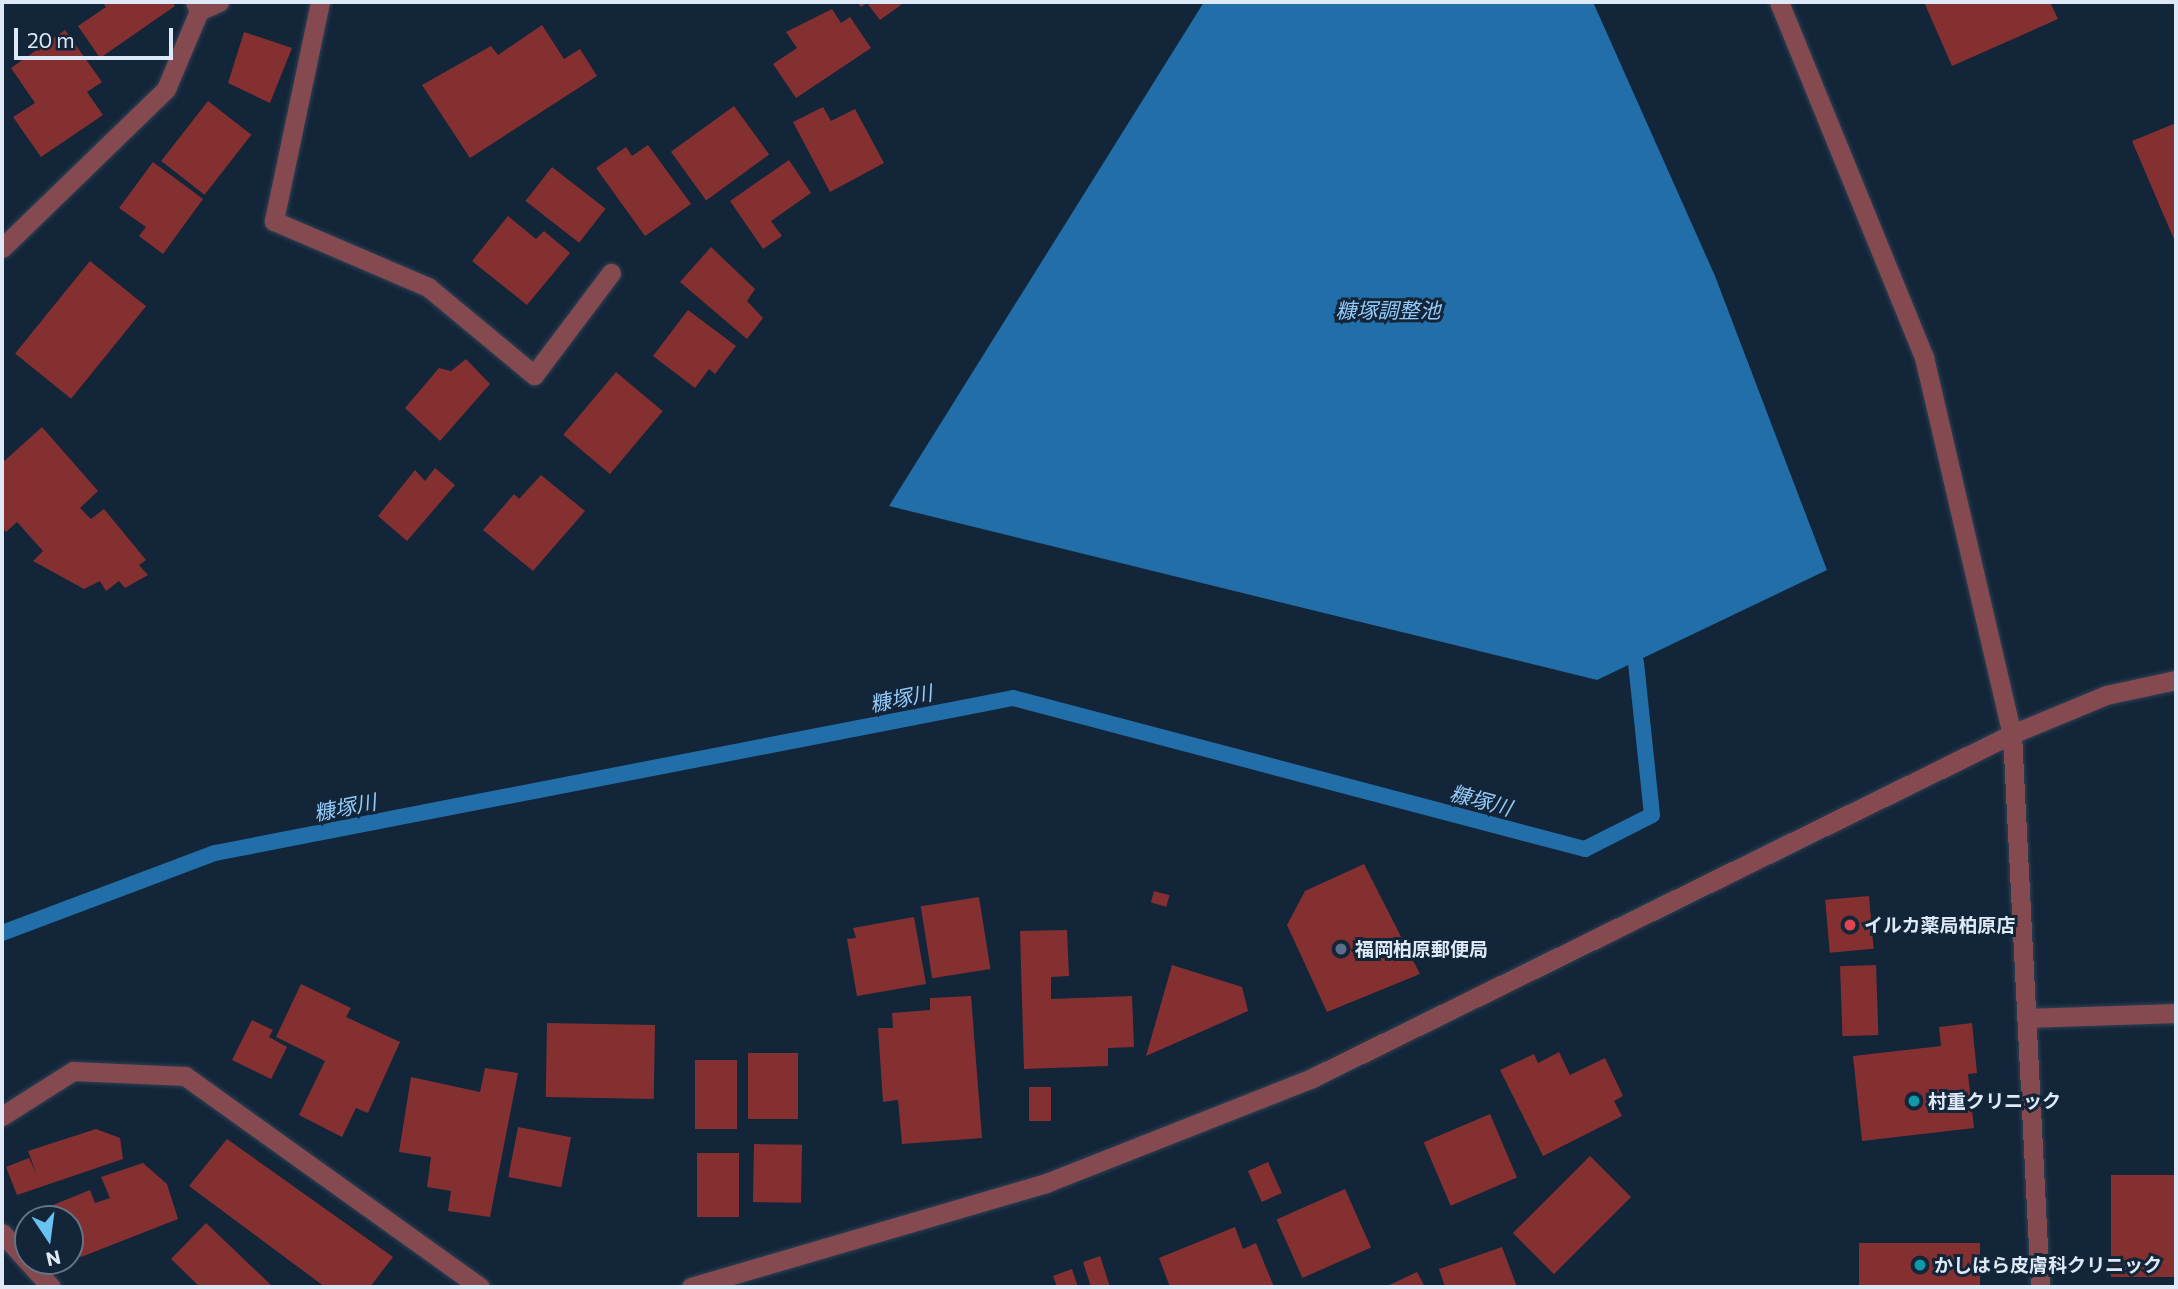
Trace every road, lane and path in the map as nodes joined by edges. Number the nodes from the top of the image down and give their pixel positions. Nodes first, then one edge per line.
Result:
1 (219, 2) edge
2 (320, 2) edge
3 (1779, 2) edge
4 (197, 6) edge
5 (2, 248) edge
6 (611, 273) dead end
7 (2176, 680) edge
8 (2012, 734) junction
9 (2176, 1013) edge
10 (2026, 1018) junction
11 (2, 1116) edge
12 (2, 1233) edge
13 (51, 1287) edge
14 (480, 1287) edge
15 (691, 1287) edge
16 (2040, 1287) edge

1 - 4 street
2 - 6 street
3 - 8 street
4 - 5 street
7 - 8 street
8 - 10 street
8 - 15 street
9 - 10 street
10 - 16 street
11 - 14 street
12 - 13 street

